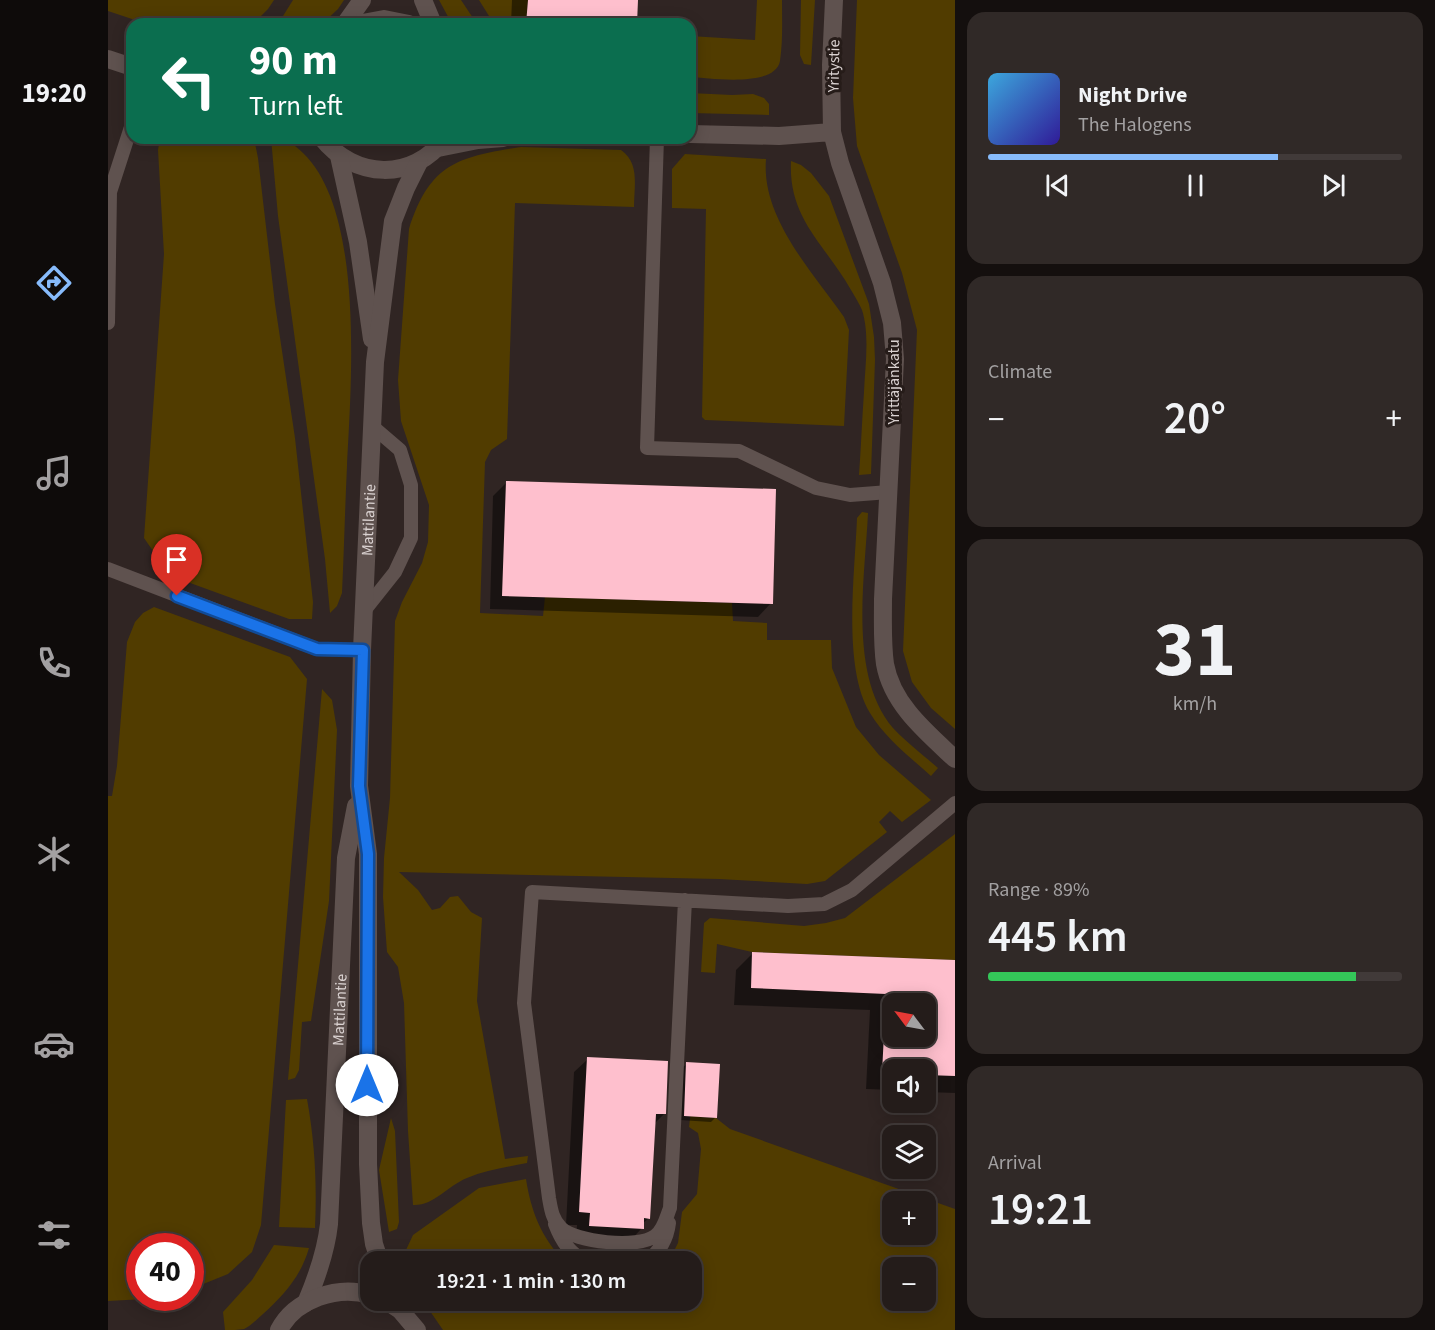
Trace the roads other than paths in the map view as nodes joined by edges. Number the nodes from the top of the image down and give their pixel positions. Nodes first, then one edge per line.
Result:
1 (362, 0) edge
2 (423, 0) edge
3 (834, 0) edge
4 (349, 18) edge
5 (430, 18) edge
6 (108, 59) edge
7 (126, 65) edge
8 (832, 132) junction
9 (696, 134) edge
10 (126, 143) edge
11 (328, 144) edge
12 (440, 144) edge
13 (657, 144) edge
14 (339, 156) junction
15 (419, 162) junction
16 (108, 323) edge
17 (375, 362) junction
18 (372, 426) junction
19 (889, 492) junction
20 (108, 569) edge
21 (364, 611) junction
22 (363, 650) junction
23 (955, 759) edge
24 (359, 786) junction
25 (955, 803) edge
26 (685, 900) junction
27 (670, 1208) junction
28 (554, 1219) junction
29 (376, 1251) edge
30 (570, 1251) edge
31 (659, 1251) edge
32 (360, 1294) edge
33 (306, 1303) junction
34 (399, 1311) edge
35 (278, 1329) edge
36 (417, 1330) edge

1 - 4 street
2 - 5 street
3 - 8 street, Yritystie
6 - 7 street
8 - 9 street
8 - 19 street, Yrittäjänkatu
10 - 16 lane
11 - 14 street
12 - 15 street
13 - 19 lane
14 - 15 street
14 - 17 street, Mattilantie
15 - 17 street, Mattilantie
17 - 18 street, Mattilantie
18 - 21 street, Mattilantie
18 - 21 lane
19 - 23 street, Yrittäjänkatu
20 - 22 lane
21 - 22 street, Mattilantie
22 - 24 street, Mattilantie
24 - 29 street, Mattilantie
24 - 33 street, Mattilantie
25 - 26 lane
26 - 27 lane
26 - 28 lane
27 - 28 lane
27 - 31 lane
28 - 30 lane
32 - 33 street
33 - 35 street
34 - 36 street

